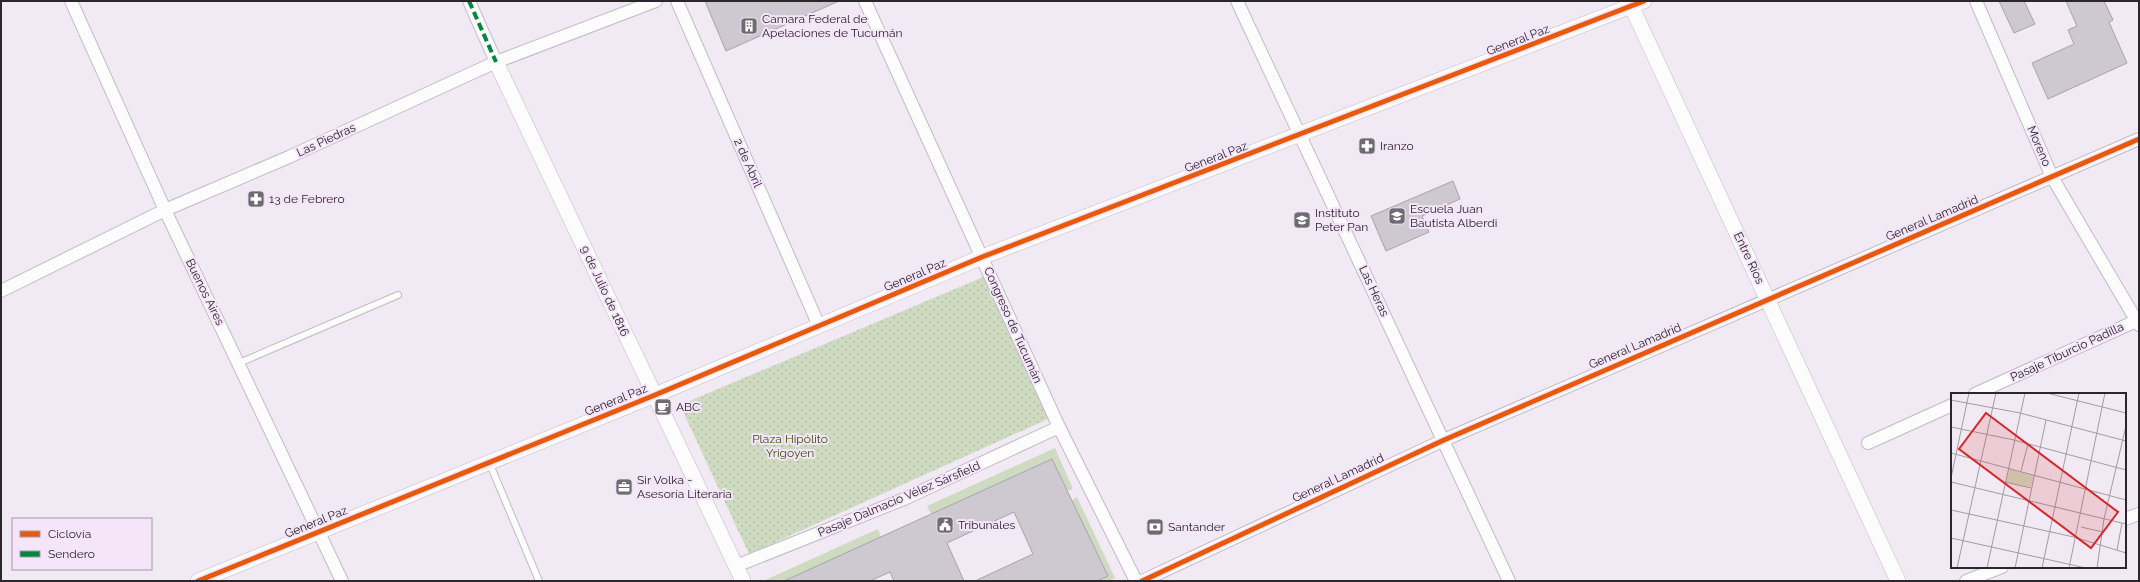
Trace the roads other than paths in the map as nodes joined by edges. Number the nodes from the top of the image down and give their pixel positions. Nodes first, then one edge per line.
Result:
1 (72, 1) edge
2 (468, 1) edge
3 (656, 1) edge
4 (677, 1) edge
5 (866, 1) edge
6 (1237, 1) edge
7 (1976, 1) edge
8 (1635, 3) edge
9 (496, 62) junction
10 (1300, 135) junction
11 (2139, 138) edge
12 (2052, 177) junction
13 (165, 210) junction
14 (982, 257) junction
15 (1, 291) edge
16 (398, 295) dead end
17 (1768, 299) junction
18 (2138, 323) edge
19 (819, 326) junction
20 (239, 363) junction
21 (1978, 393) edge
22 (654, 395) junction
23 (1951, 405) edge
24 (1060, 427) junction
25 (1444, 440) junction
26 (1868, 443) dead end
27 (489, 462) junction
28 (2139, 514) edge
29 (2126, 519) edge
30 (319, 531) junction
31 (736, 566) junction
32 (1999, 568) edge
33 (198, 581) edge
34 (342, 581) edge
35 (539, 581) edge
36 (742, 581) edge
37 (1136, 581) edge
38 (1142, 581) edge
39 (1509, 581) edge
40 (1898, 581) edge
41 (1966, 581) edge

1 - 13 street, Buenos Aires
2 - 9 street, 9 de Julio de 1816
3 - 9 street, Las Piedras
4 - 19 street, 2 de Abril
5 - 14 street, Congreso de Tucumán
6 - 10 street, Las Heras
7 - 12 street, Moreno
8 - 10 street, General Paz
8 - 17 street, Entre Ríos
9 - 13 street, Las Piedras
9 - 22 street, 9 de Julio de 1816
10 - 14 street, General Paz
10 - 25 street, Las Heras
11 - 12 street, General Lamadrid
12 - 17 street, General Lamadrid
12 - 18 street, Moreno
13 - 15 street, Las Piedras
13 - 20 street, Buenos Aires
14 - 19 street, General Paz
14 - 24 street, Congreso de Tucumán
16 - 20 lane
17 - 25 street, General Lamadrid
17 - 40 street, Entre Ríos
18 - 21 street, Pasaje Tiburcio Padilla
19 - 22 street, General Paz
20 - 30 street, Buenos Aires
22 - 27 street, General Paz
22 - 31 street, 9 de Julio de 1816
23 - 26 street
24 - 31 street, Pasaje Dalmacio Vélez Sársfield
24 - 37 street, Congreso de Tucumán
25 - 38 street, General Lamadrid
25 - 39 street, Las Heras
27 - 30 street, General Paz
27 - 35 lane
28 - 29 street
30 - 33 street, General Paz
30 - 34 street, Buenos Aires
31 - 36 street, 9 de Julio de 1816
32 - 41 street

